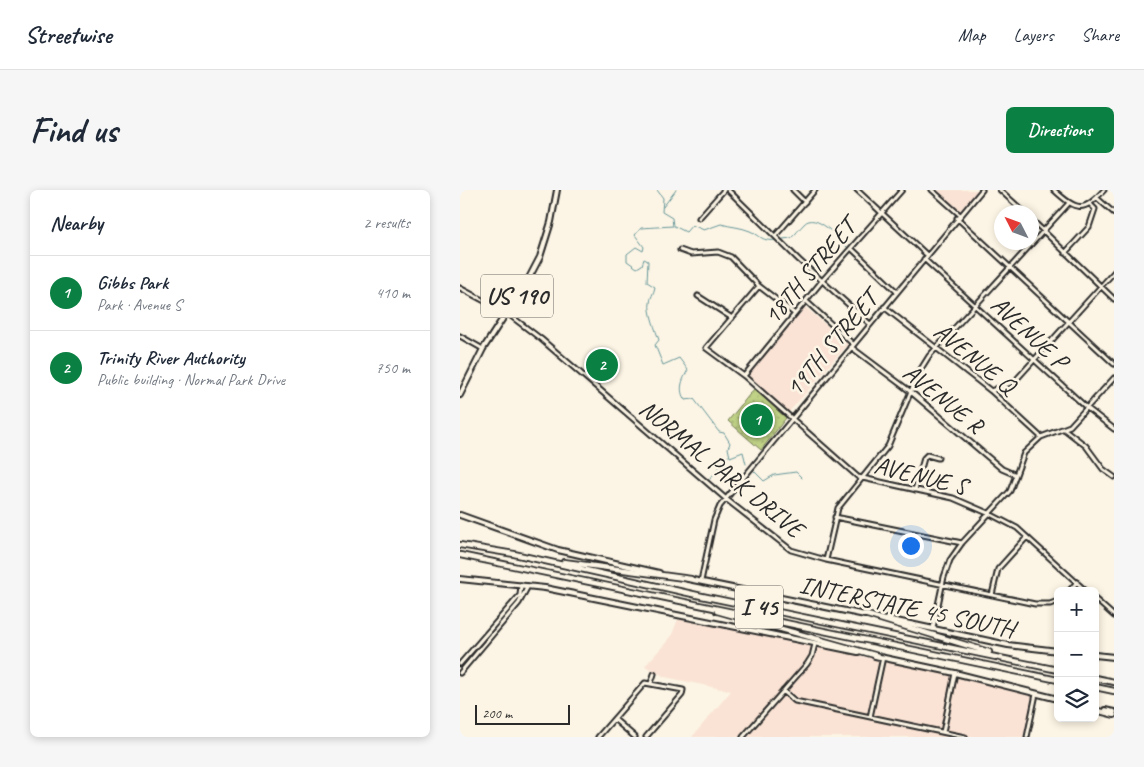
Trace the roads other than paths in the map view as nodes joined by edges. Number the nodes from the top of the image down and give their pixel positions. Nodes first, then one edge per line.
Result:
1 (557, 190) edge
2 (724, 190) edge
3 (728, 190) edge
4 (792, 190) edge
5 (815, 190) edge
6 (857, 190) edge
7 (902, 190) edge
8 (932, 190) edge
9 (982, 190) edge
10 (1000, 190) edge
11 (1054, 190) edge
12 (1104, 190) edge
13 (1097, 198) junction
14 (805, 202) junction
15 (1070, 203) junction
16 (1016, 205) edge
17 (1091, 205) junction
18 (882, 213) junction
19 (1114, 213) edge
20 (959, 217) junction
21 (699, 218) dead end
22 (1039, 226) edge
23 (1043, 230) junction
24 (776, 235) junction
25 (851, 248) junction
26 (680, 250) dead end
27 (1065, 253) junction
28 (926, 257) junction
29 (1009, 268) junction
30 (1114, 272) edge
31 (822, 281) junction
32 (759, 286) junction
33 (1100, 287) junction
34 (460, 288) edge
35 (897, 292) junction
36 (698, 296) dead end
37 (1114, 300) edge
38 (806, 301) junction
39 (975, 305) junction
40 (884, 307) junction
41 (507, 313) junction
42 (795, 314) junction
43 (732, 318) junction
44 (1068, 323) junction
45 (870, 324) junction
46 (460, 336) edge
47 (852, 345) junction
48 (936, 347) junction
49 (483, 349) junction
50 (1034, 360) junction
51 (1114, 364) edge
52 (744, 376) junction
53 (1114, 378) edge
54 (991, 391) junction
55 (911, 392) junction
56 (460, 395) edge
57 (1087, 408) junction
58 (791, 418) junction
59 (1064, 430) junction
60 (1114, 430) edge
61 (1041, 437) junction
62 (938, 458) dead end
63 (1016, 475) junction
64 (1114, 477) edge
65 (862, 478) junction
66 (915, 490) junction
67 (726, 498) junction
68 (990, 514) junction
69 (460, 515) edge
70 (835, 517) junction
71 (1027, 537) junction
72 (962, 544) junction
73 (460, 545) edge
74 (514, 554) junction
75 (460, 555) edge
76 (826, 560) junction
77 (460, 579) edge
78 (691, 579) junction
79 (701, 581) junction
80 (1076, 582) junction
81 (942, 584) junction
82 (522, 585) junction
83 (528, 586) junction
84 (1072, 587) edge
85 (1082, 587) edge
86 (992, 594) junction
87 (1054, 602) edge
88 (1099, 603) edge
89 (692, 604) junction
90 (864, 614) junction
91 (1114, 616) edge
92 (933, 628) junction
93 (486, 633) junction
94 (491, 638) junction
95 (815, 644) junction
96 (1054, 651) edge
97 (1099, 655) edge
98 (881, 657) junction
99 (1114, 657) edge
100 (1016, 661) junction
101 (460, 664) edge
102 (1054, 669) edge
103 (460, 673) edge
104 (955, 673) junction
105 (654, 674) dead end
106 (1054, 679) edge
107 (1099, 679) edge
108 (1114, 682) edge
109 (651, 683) junction
110 (1099, 689) edge
111 (783, 691) junction
112 (1114, 691) edge
113 (1036, 694) junction
114 (1054, 698) edge
115 (1099, 710) edge
116 (1114, 714) edge
117 (870, 717) junction
118 (614, 719) junction
119 (943, 732) junction
120 (598, 737) edge
121 (635, 737) edge
122 (646, 737) edge
123 (743, 737) edge
124 (965, 737) edge
125 (1027, 737) edge

1 - 41 main road, US 190
2 - 21 street
3 - 24 street
4 - 14 street
5 - 14 street
6 - 18 street, AVENUE P
7 - 18 street, 18TH STREET
8 - 20 street
9 - 20 street, 19TH STREET
10 - 16 street
11 - 15 street
12 - 13 street
13 - 17 street
13 - 19 street
14 - 24 street
15 - 17 street
15 - 23 street
17 - 27 street
18 - 25 street, 18TH STREET
18 - 28 street, AVENUE P
20 - 28 street, 19TH STREET
20 - 29 street
22 - 23 street
23 - 27 street
23 - 29 street
24 - 31 street
25 - 31 street, 18TH STREET
25 - 35 street
26 - 32 street
27 - 33 street
28 - 35 street, 19TH STREET
28 - 39 street, AVENUE P
29 - 39 street
29 - 44 street
30 - 33 street
31 - 38 street, 18TH STREET
31 - 45 street
32 - 42 street
32 - 43 street
33 - 37 street
33 - 44 street
34 - 41 street, NORMAL PARK DRIVE
35 - 40 street, 19TH STREET
36 - 43 street
38 - 42 street, 18TH STREET
38 - 47 street, AVENUE R
39 - 48 street
39 - 50 street, AVENUE P
40 - 45 street, 19TH STREET
40 - 48 street, AVENUE Q
41 - 49 main road, US 190
41 - 67 street, NORMAL PARK DRIVE
42 - 52 street, 18TH STREET
43 - 52 street, AVENUE S
44 - 50 street
44 - 51 street
45 - 47 street, 19TH STREET
46 - 49 street
47 - 55 street, AVENUE R
47 - 58 street, 19TH STREET
48 - 54 street, AVENUE Q
48 - 55 street
49 - 56 main road, US 190
50 - 54 street
50 - 57 street, AVENUE P
52 - 58 street, AVENUE S
53 - 57 street
54 - 61 street, AVENUE Q
55 - 63 street, AVENUE R
55 - 65 street
57 - 59 street
57 - 60 street, AVENUE P
58 - 65 street, AVENUE S
58 - 67 street, 19TH STREET
59 - 61 street
59 - 64 street
61 - 63 street
62 - 66 street
63 - 68 street
65 - 66 street, AVENUE S
65 - 70 street
66 - 68 street, AVENUE S
67 - 76 street, NORMAL PARK DRIVE
67 - 79 street, 19TH STREET
68 - 71 street, AVENUE S
68 - 72 street
69 - 78 main road, INTERSTATE 45 SOUTH
70 - 72 street
70 - 76 street
71 - 80 street, AVENUE S
71 - 86 street
72 - 81 street
73 - 74 highway, I 45
74 - 78 highway
74 - 100 highway, I 45
75 - 89 highway, I 45
76 - 81 street, NORMAL PARK DRIVE
77 - 82 main road
78 - 79 main road, INTERSTATE 45 SOUTH
79 - 90 main road, INTERSTATE 45 SOUTH
80 - 84 street
80 - 85 street, AVENUE S
81 - 86 street, NORMAL PARK DRIVE
81 - 92 street
82 - 83 main road
82 - 93 street
83 - 94 street
83 - 95 main road
86 - 87 street, NORMAL PARK DRIVE
88 - 91 street
89 - 98 highway
89 - 106 highway, I 45
90 - 92 main road, INTERSTATE 45 SOUTH
90 - 100 highway
92 - 96 main road, INTERSTATE 45 SOUTH
93 - 94 street
93 - 101 street
94 - 103 street
95 - 98 main road
95 - 111 street
97 - 99 main road
98 - 104 main road
98 - 117 street
100 - 102 highway, I 45
104 - 113 main road
104 - 119 street
105 - 109 street
107 - 108 highway
109 - 118 street
109 - 122 street
110 - 112 highway
111 - 117 street
111 - 123 street
113 - 114 main road
113 - 125 street
115 - 116 main road
117 - 119 street
118 - 120 street
118 - 121 street
119 - 124 street

